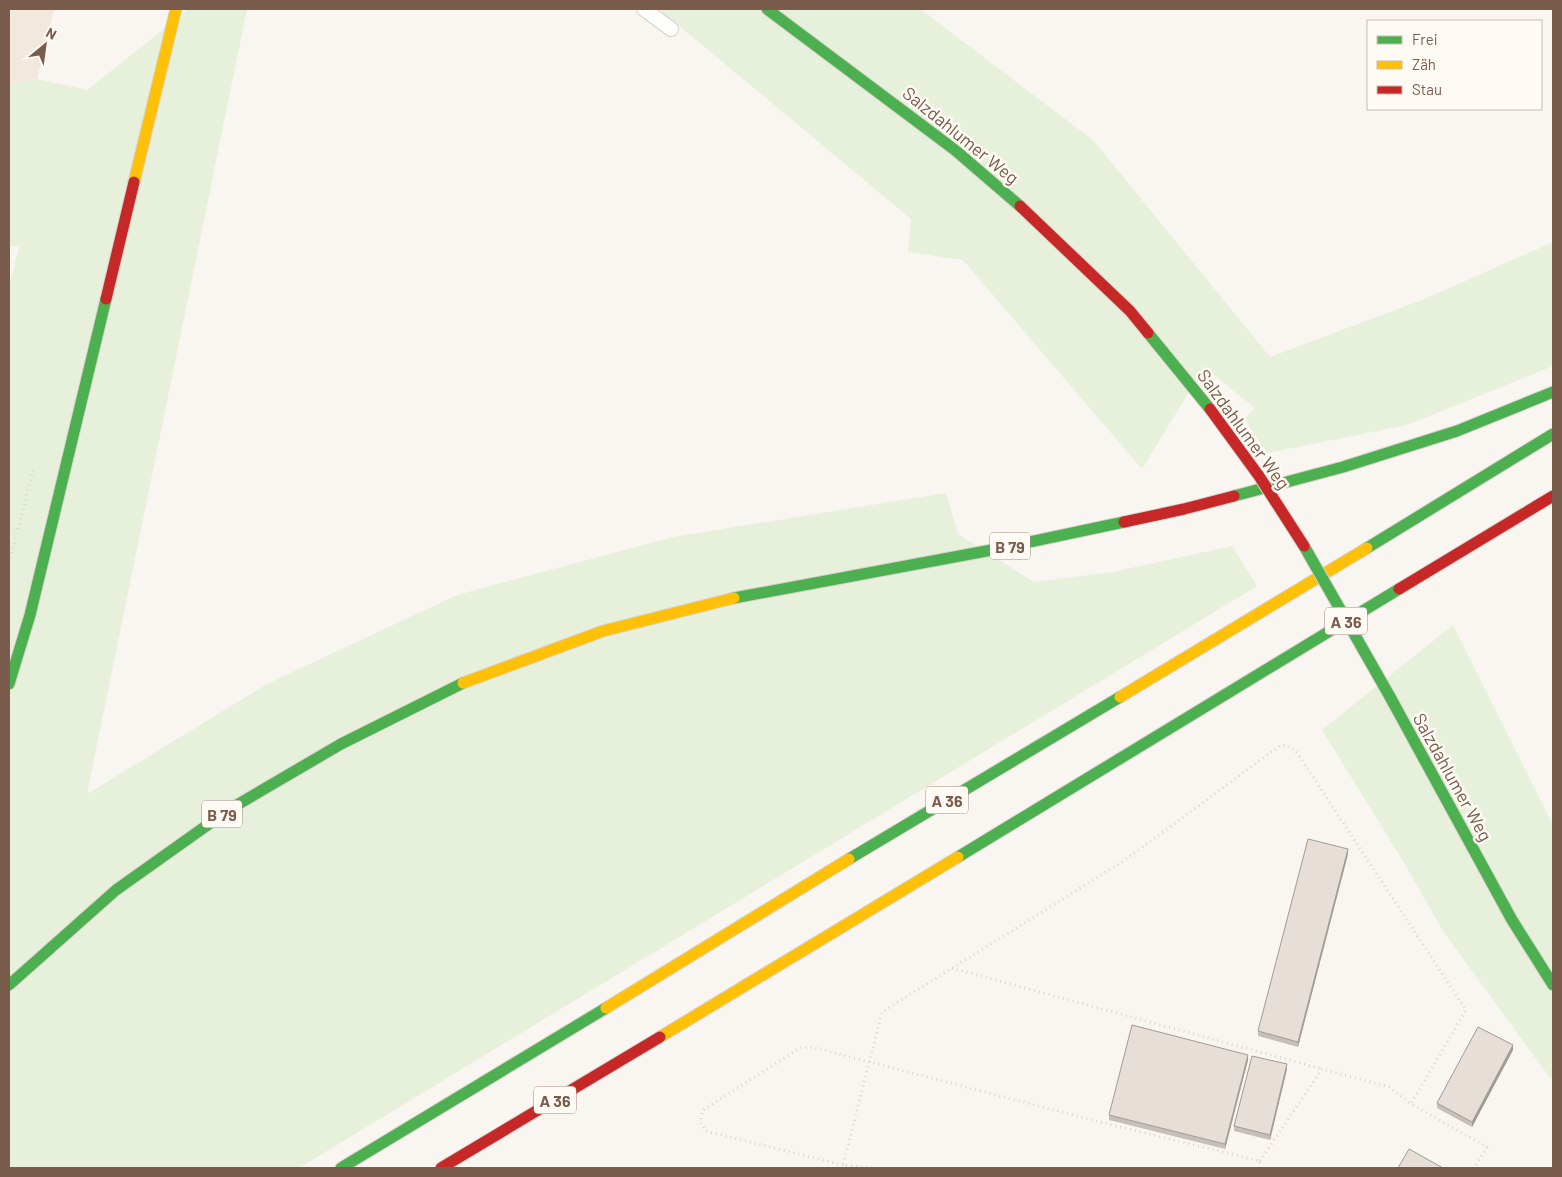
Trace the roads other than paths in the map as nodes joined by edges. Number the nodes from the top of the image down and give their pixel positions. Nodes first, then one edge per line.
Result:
1 (176, 9) edge
2 (644, 9) edge
3 (767, 9) edge
4 (671, 29) dead end
5 (1553, 392) edge
6 (1553, 434) edge
7 (1553, 496) edge
8 (9, 684) edge
9 (9, 985) edge
10 (1553, 985) edge
11 (669, 1032) junction
12 (548, 1117) dead end
13 (340, 1168) edge
14 (441, 1168) edge

1 - 8 main road
2 - 4 lane
3 - 10 main road, Salzdahlumer Weg, bridge
5 - 9 main road, B 79
6 - 13 main road, A 36
7 - 11 main road, A 36
11 - 12 main road
11 - 14 main road, A 36

